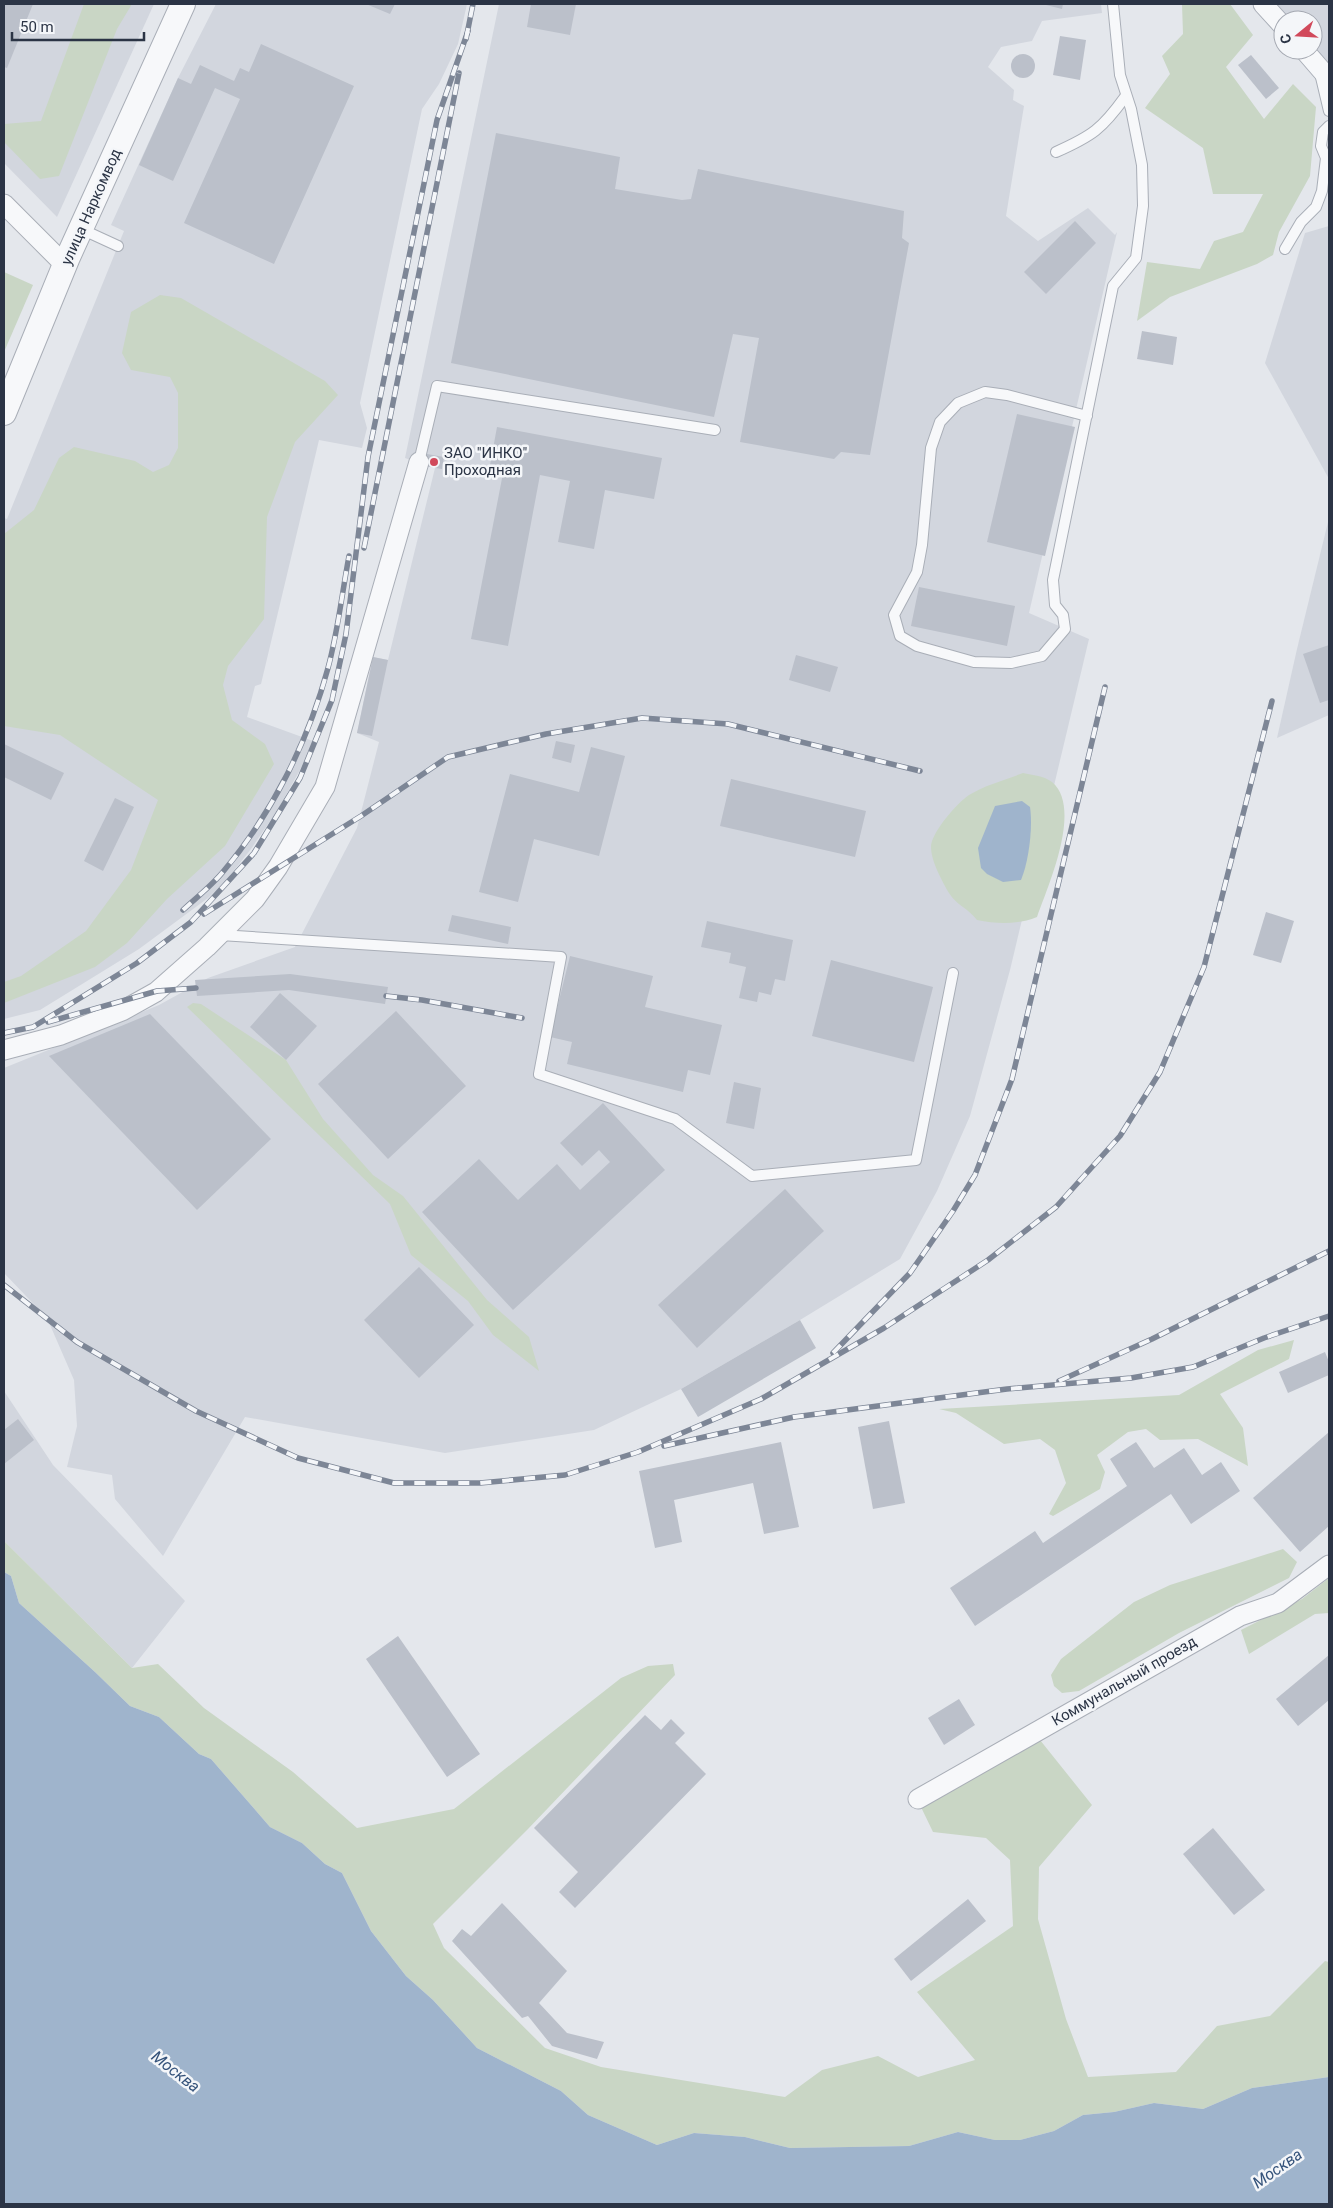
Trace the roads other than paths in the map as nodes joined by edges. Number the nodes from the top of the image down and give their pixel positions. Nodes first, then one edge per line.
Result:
1 (183, 4) edge
2 (1113, 4) edge
3 (1263, 4) edge
4 (1273, 15) edge
5 (1313, 60) edge
6 (1324, 73) edge
7 (1126, 97) junction
8 (1329, 111) edge
9 (1329, 126) edge
10 (1056, 152) dead end
11 (1328, 159) edge
12 (4, 204) edge
13 (80, 229) junction
14 (118, 246) dead end
15 (1285, 249) dead end
16 (65, 265) junction
17 (4, 413) edge
18 (1087, 416) junction
19 (715, 430) dead end
20 (419, 462) joint
21 (219, 934) junction
22 (953, 972) dead end
23 (4, 1050) edge
24 (1329, 1564) edge
25 (918, 1799) dead end

1 - 13 street, улица Наркомвод
2 - 7 lane
3 - 4 street
5 - 6 street
6 - 8 lane
7 - 10 lane
7 - 18 lane
9 - 11 lane
11 - 15 lane
12 - 16 street
13 - 14 lane
13 - 16 street, улица Наркомвод
16 - 17 street, улица Наркомвод
18 - 18 lane
19 - 20 lane
20 - 21 street
21 - 22 lane
21 - 23 street
24 - 25 street, Коммунальный проезд

